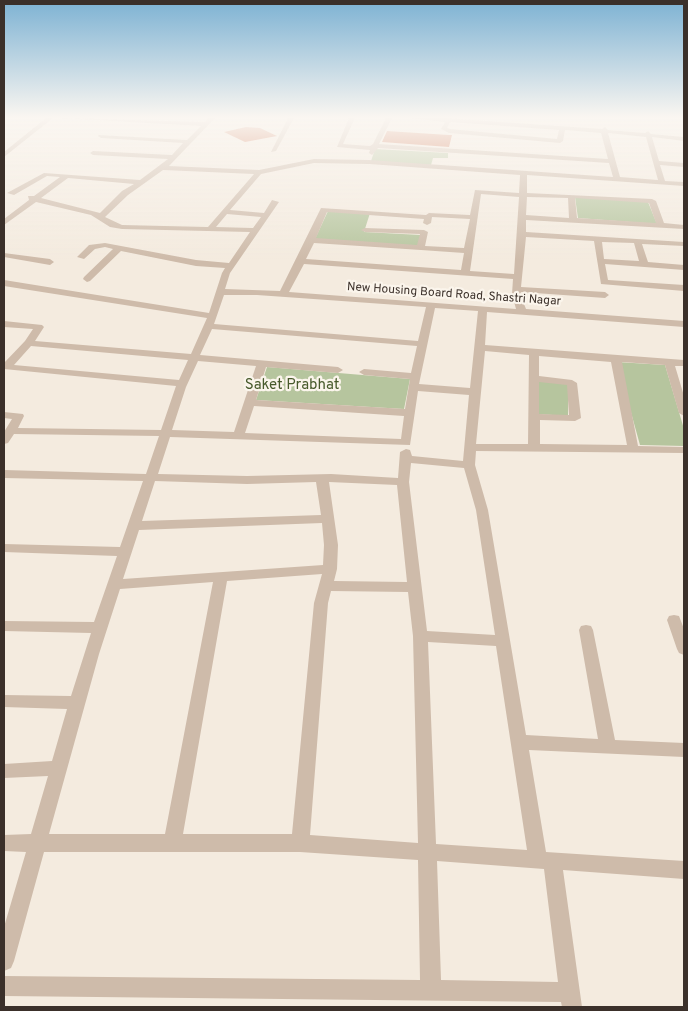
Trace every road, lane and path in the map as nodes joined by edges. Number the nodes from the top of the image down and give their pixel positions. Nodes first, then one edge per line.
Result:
1 (165, 165) edge
2 (288, 165) edge
3 (388, 165) edge
4 (484, 165) edge
5 (613, 165) edge
6 (658, 165) edge
7 (162, 168) junction
8 (258, 172) junction
9 (524, 173) junction
10 (66, 176) junction
11 (617, 180) junction
12 (481, 181) junction
13 (140, 182) junction
14 (662, 182) junction
15 (684, 184) edge
16 (6, 192) edge
17 (523, 195) junction
18 (571, 196) junction
19 (36, 199) junction
20 (275, 202) dead end
21 (224, 212) junction
22 (266, 215) junction
23 (101, 216) junction
24 (428, 217) junction
25 (474, 217) junction
26 (522, 217) junction
27 (573, 220) junction
28 (4, 222) edge
29 (661, 226) junction
30 (684, 227) edge
31 (210, 229) junction
32 (256, 230) junction
33 (365, 230) dead end
34 (424, 232) junction
35 (522, 234) junction
36 (598, 239) junction
37 (311, 240) junction
38 (637, 241) junction
39 (684, 244) edge
40 (120, 247) junction
41 (421, 248) junction
42 (468, 251) junction
43 (4, 255) edge
44 (81, 257) dead end
45 (301, 261) junction
46 (600, 261) junction
47 (50, 262) dead end
48 (644, 264) junction
49 (232, 266) junction
50 (684, 268) edge
51 (465, 273) junction
52 (518, 277) junction
53 (87, 279) dead end
54 (604, 282) junction
55 (4, 283) edge
56 (684, 288) edge
57 (516, 289) junction
58 (221, 292) junction
59 (283, 294) junction
60 (431, 306) junction
61 (605, 307) junction
62 (483, 309) junction
63 (522, 312) junction
64 (211, 321) junction
65 (4, 324) edge
66 (684, 324) edge
67 (29, 343) junction
68 (423, 344) junction
69 (480, 348) junction
70 (534, 352) junction
71 (195, 357) junction
72 (616, 358) junction
73 (669, 362) junction
74 (262, 363) junction
75 (684, 363) edge
76 (4, 368) edge
77 (338, 370) dead end
78 (364, 372) dead end
79 (534, 378) junction
80 (414, 381) junction
81 (183, 383) junction
82 (475, 392) junction
83 (250, 403) junction
84 (410, 413) junction
85 (684, 413) edge
86 (4, 414) edge
87 (534, 417) junction
88 (10, 431) junction
89 (166, 432) junction
90 (238, 436) junction
91 (4, 441) edge
92 (406, 443) junction
93 (470, 446) junction
94 (534, 448) junction
95 (633, 448) junction
96 (684, 450) edge
97 (406, 459) junction
98 (469, 465) junction
99 (4, 474) edge
100 (150, 478) junction
101 (322, 478) junction
102 (403, 482) junction
103 (328, 520) junction
104 (134, 526) junction
105 (4, 548) edge
106 (126, 552) junction
107 (330, 569) junction
108 (220, 577) junction
109 (115, 584) junction
110 (326, 586) junction
111 (414, 587) junction
112 (674, 620) dead end
113 (4, 626) edge
114 (100, 628) junction
115 (586, 630) dead end
116 (420, 636) junction
117 (502, 641) junction
118 (684, 649) edge
119 (4, 701) edge
120 (78, 703) junction
121 (518, 742) junction
122 (608, 746) junction
123 (684, 750) edge
124 (59, 768) junction
125 (4, 771) edge
126 (38, 842) junction
127 (4, 843) edge
128 (300, 843) junction
129 (172, 844) junction
130 (427, 852) junction
131 (545, 861) junction
132 (684, 870) edge
133 (5, 949) edge
134 (4, 986) edge
135 (432, 991) junction
136 (571, 1000) edge

1 - 7 street
2 - 8 street
3 - 12 street
4 - 12 street
5 - 11 street
6 - 14 street
7 - 8 street
7 - 13 street
8 - 21 street
9 - 11 street
9 - 12 street
9 - 17 street
10 - 13 street
10 - 16 street
10 - 19 street
11 - 14 street
12 - 17 street
12 - 25 street
13 - 23 street
14 - 15 street
16 - 19 street
17 - 18 street
17 - 26 street
18 - 27 street
18 - 29 street
19 - 23 street
19 - 28 street
20 - 22 street
21 - 22 street
21 - 31 street
22 - 32 street
23 - 31 street
24 - 25 street
24 - 34 street
24 - 37 street
25 - 42 street
26 - 27 street
26 - 35 street
27 - 29 street
29 - 30 street
31 - 32 street
32 - 49 street
33 - 34 street
34 - 41 street
35 - 36 street
35 - 52 street
36 - 38 street
36 - 46 street
37 - 41 street
37 - 45 street
38 - 39 street
38 - 48 street
40 - 44 street
40 - 49 street
40 - 53 street
41 - 42 street
42 - 51 street
43 - 47 street
45 - 51 street
45 - 59 street
46 - 48 street
46 - 54 street
48 - 50 street
49 - 58 street
51 - 52 street
52 - 57 street
54 - 56 street
54 - 61 street
55 - 64 street
57 - 61 street
57 - 63 street
58 - 59 street, New Housing Board Road, Shastri Nagar
58 - 64 street
59 - 60 street, New Housing Board Road, Shastri Nagar
60 - 62 street, New Housing Board Road, Shastri Nagar
60 - 68 street
61 - 63 street, New Housing Board Road, Shastri Nagar
61 - 66 street, New Housing Board Road, Shastri Nagar
62 - 63 street, New Housing Board Road, Shastri Nagar
62 - 69 street
64 - 68 street
64 - 71 street
65 - 67 street
67 - 71 street
67 - 76 street
68 - 80 street
69 - 70 street
69 - 82 street
70 - 72 street
70 - 79 street
71 - 74 street
71 - 81 street
72 - 73 street
72 - 95 street
73 - 75 street
73 - 85 street
74 - 77 street
74 - 83 street
76 - 81 street
78 - 80 street
79 - 87 street
79 - 87 street
80 - 82 street
80 - 84 street
81 - 89 street
82 - 93 street
83 - 84 street
83 - 90 street
84 - 92 street
86 - 88 street
87 - 94 street
88 - 89 street
88 - 91 street
89 - 90 street
89 - 100 street
90 - 92 street
92 - 97 street
93 - 94 street
93 - 98 street
94 - 95 street
95 - 96 street
97 - 98 street
97 - 102 street
98 - 117 street
99 - 100 street
100 - 101 street
100 - 104 street
101 - 102 street
101 - 103 street
102 - 111 street
103 - 104 street
103 - 107 street
104 - 106 street
105 - 106 street
106 - 109 street
107 - 108 street
107 - 110 street
108 - 109 street
108 - 129 street
109 - 114 street
110 - 111 street
110 - 128 street
111 - 116 street
112 - 118 street
113 - 114 street
114 - 120 street
115 - 122 street
116 - 117 street
116 - 130 street
117 - 121 street
119 - 120 street
120 - 124 street
121 - 122 street
121 - 131 street
122 - 123 street
124 - 125 street
124 - 126 street
126 - 127 street
126 - 129 street
126 - 133 street
128 - 129 street
128 - 130 street
130 - 131 street
130 - 135 street
131 - 132 street
131 - 136 street
134 - 135 street
135 - 136 street

